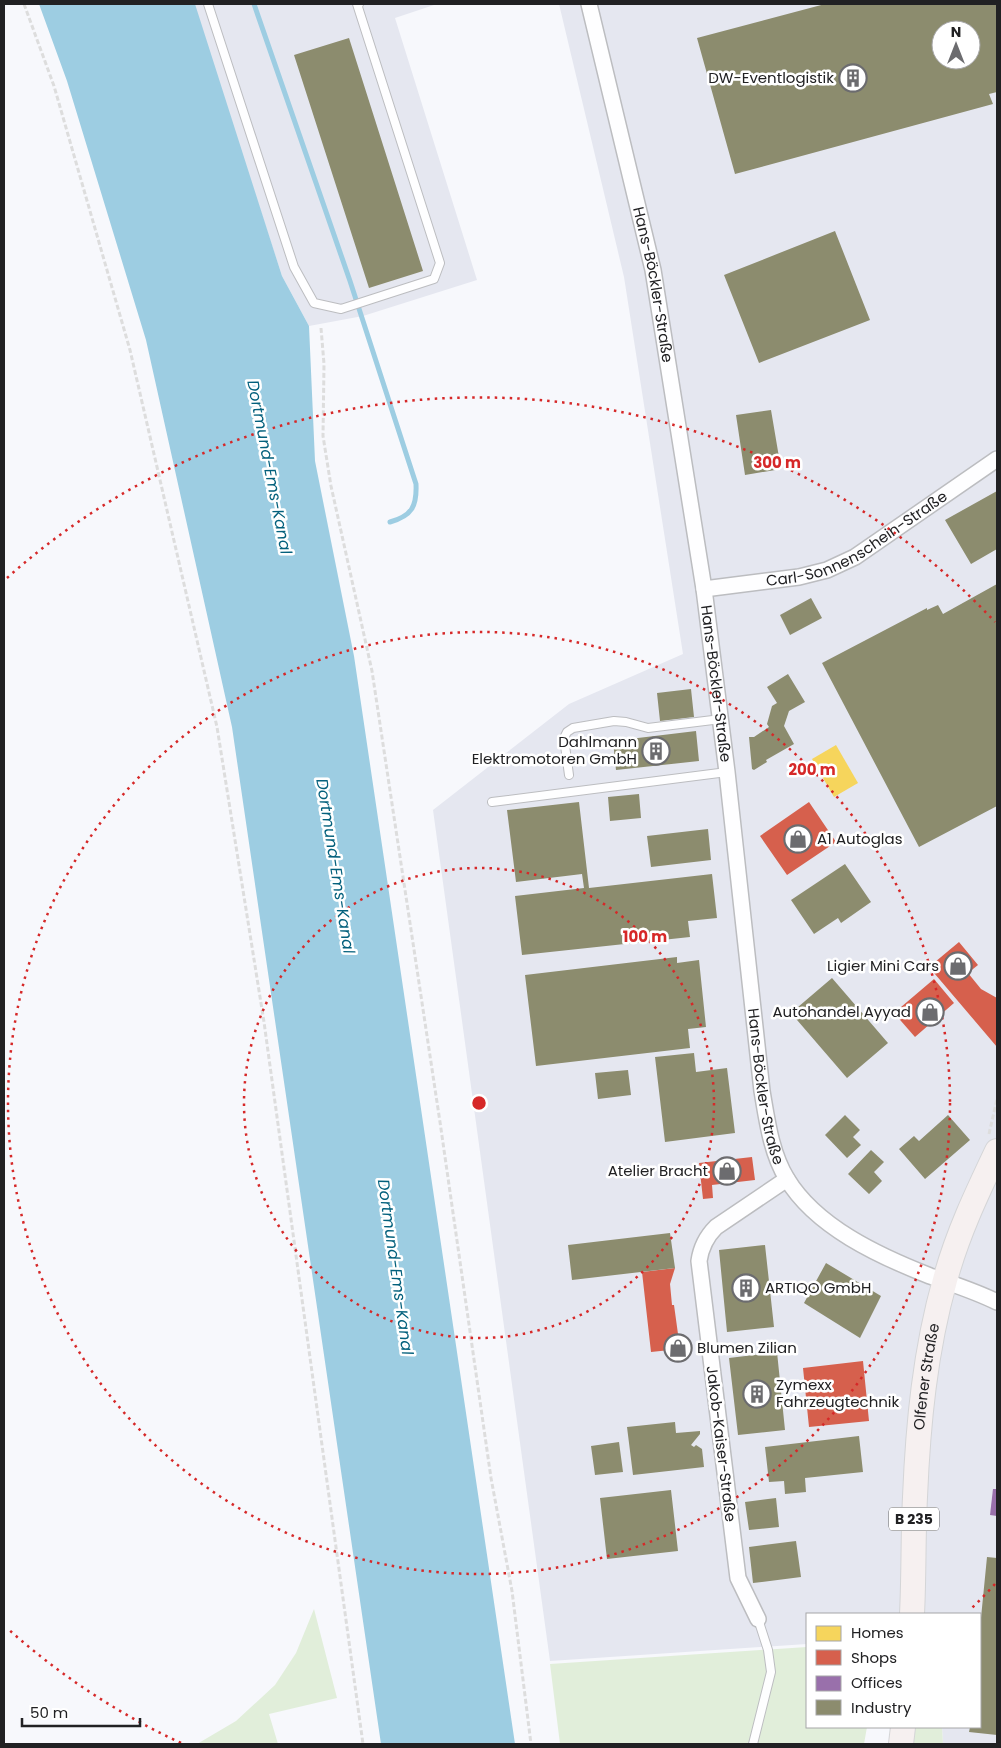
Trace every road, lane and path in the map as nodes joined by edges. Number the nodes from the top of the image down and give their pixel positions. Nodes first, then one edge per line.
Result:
1 (24, 4) edge
2 (208, 4) edge
3 (359, 4) edge
4 (589, 4) edge
5 (321, 328) dead end
6 (997, 460) edge
7 (704, 589) junction
8 (721, 719) junction
9 (727, 772) junction
10 (569, 774) dead end
11 (492, 802) dead end
12 (997, 1151) edge
13 (787, 1179) junction
14 (944, 1281) junction
15 (997, 1302) edge
16 (912, 1613) edge
17 (758, 1619) joint
18 (903, 1728) edge
19 (363, 1744) edge
20 (532, 1744) edge
21 (753, 1744) edge
22 (901, 1744) edge

1 - 19 path
2 - 3 lane
4 - 7 street, Hans-Böckler-Straße
5 - 20 path
6 - 7 street, Carl-Sonnenschein-Straße
7 - 8 street, Hans-Böckler-Straße
8 - 9 street, Hans-Böckler-Straße
8 - 10 lane
9 - 11 lane
9 - 13 street, Hans-Böckler-Straße
12 - 14 main road, Olfener Straße / B 235
13 - 14 street, Hans-Böckler-Straße
13 - 17 street, Jakob-Kaiser-Straße
14 - 15 street, Hans-Böckler-Straße
14 - 16 main road, Olfener Straße / B 235
17 - 21 lane, Jakob-Kaiser-Straße
18 - 22 main road

